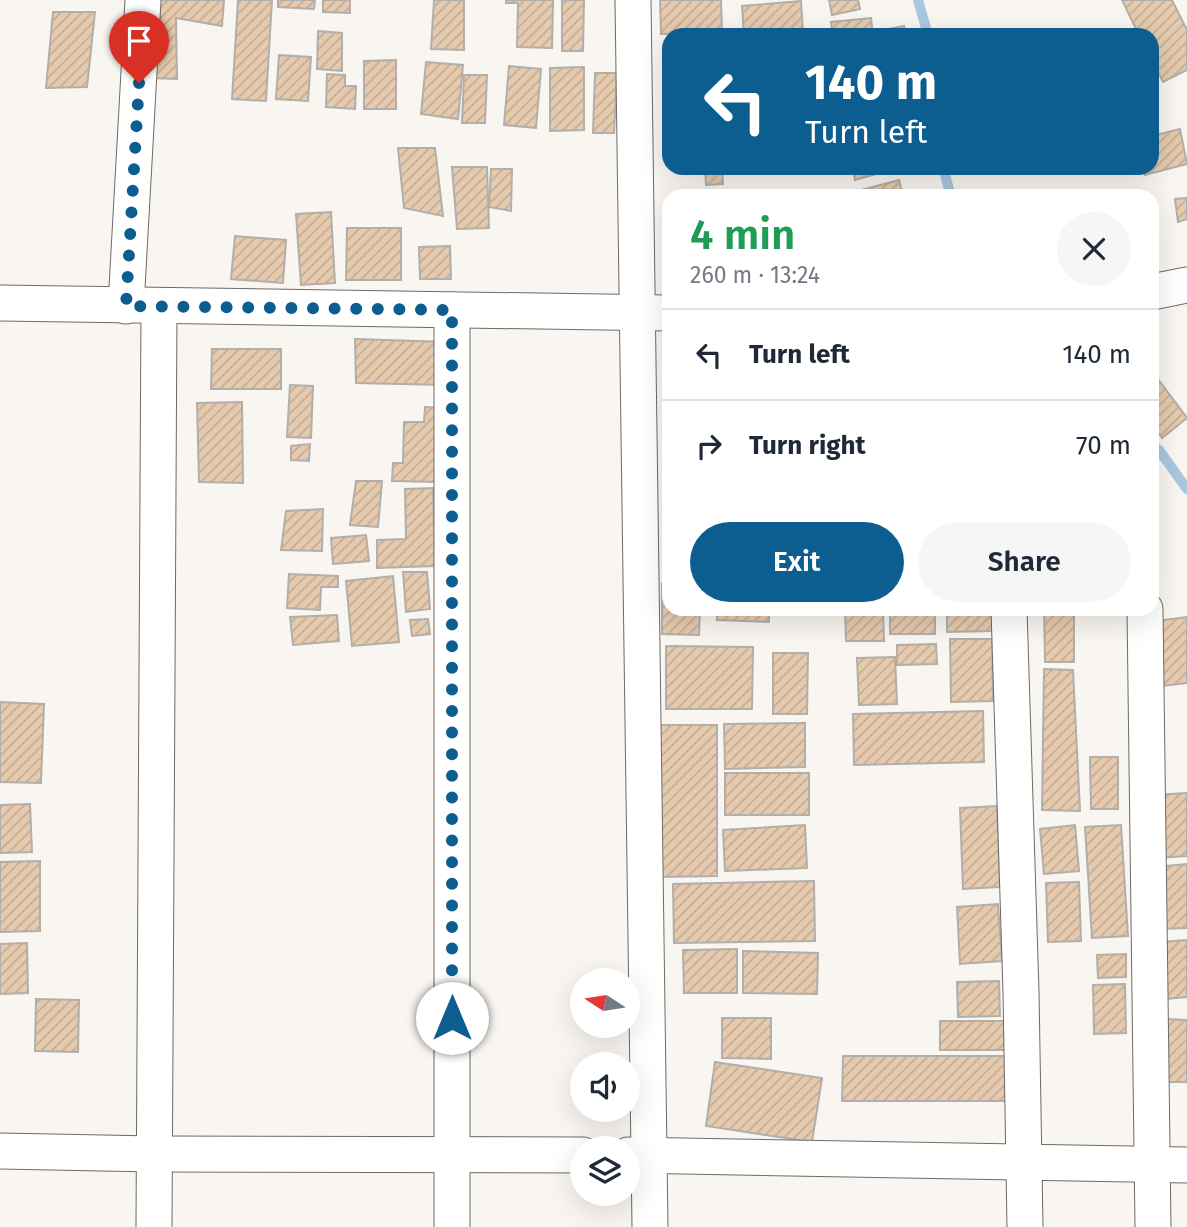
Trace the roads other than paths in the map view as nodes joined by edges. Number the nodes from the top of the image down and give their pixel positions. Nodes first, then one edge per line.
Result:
1 (144, 0) edge
2 (633, 0) edge
3 (1187, 285) edge
4 (1159, 291) edge
5 (0, 303) edge
6 (143, 306) junction
7 (452, 310) junction
8 (652, 313) edge
9 (1009, 616) edge
10 (1145, 616) edge
11 (639, 1136) edge
12 (0, 1151) edge
13 (154, 1154) junction
14 (452, 1154) junction
15 (570, 1155) edge
16 (640, 1155) edge
17 (1025, 1161) junction
18 (640, 1162) edge
19 (1170, 1165) edge
20 (153, 1227) edge
21 (452, 1227) edge
22 (650, 1227) edge
23 (1025, 1227) edge
24 (1153, 1227) edge

1 - 6 street
2 - 8 street
3 - 4 street
5 - 6 street
6 - 7 street
6 - 13 street
7 - 8 street
7 - 14 street
8 - 11 street
9 - 17 street
10 - 19 street
12 - 13 street
13 - 14 street
13 - 20 street
14 - 15 street
14 - 21 street
16 - 17 street
17 - 19 street
17 - 23 street
18 - 22 street
19 - 24 street

